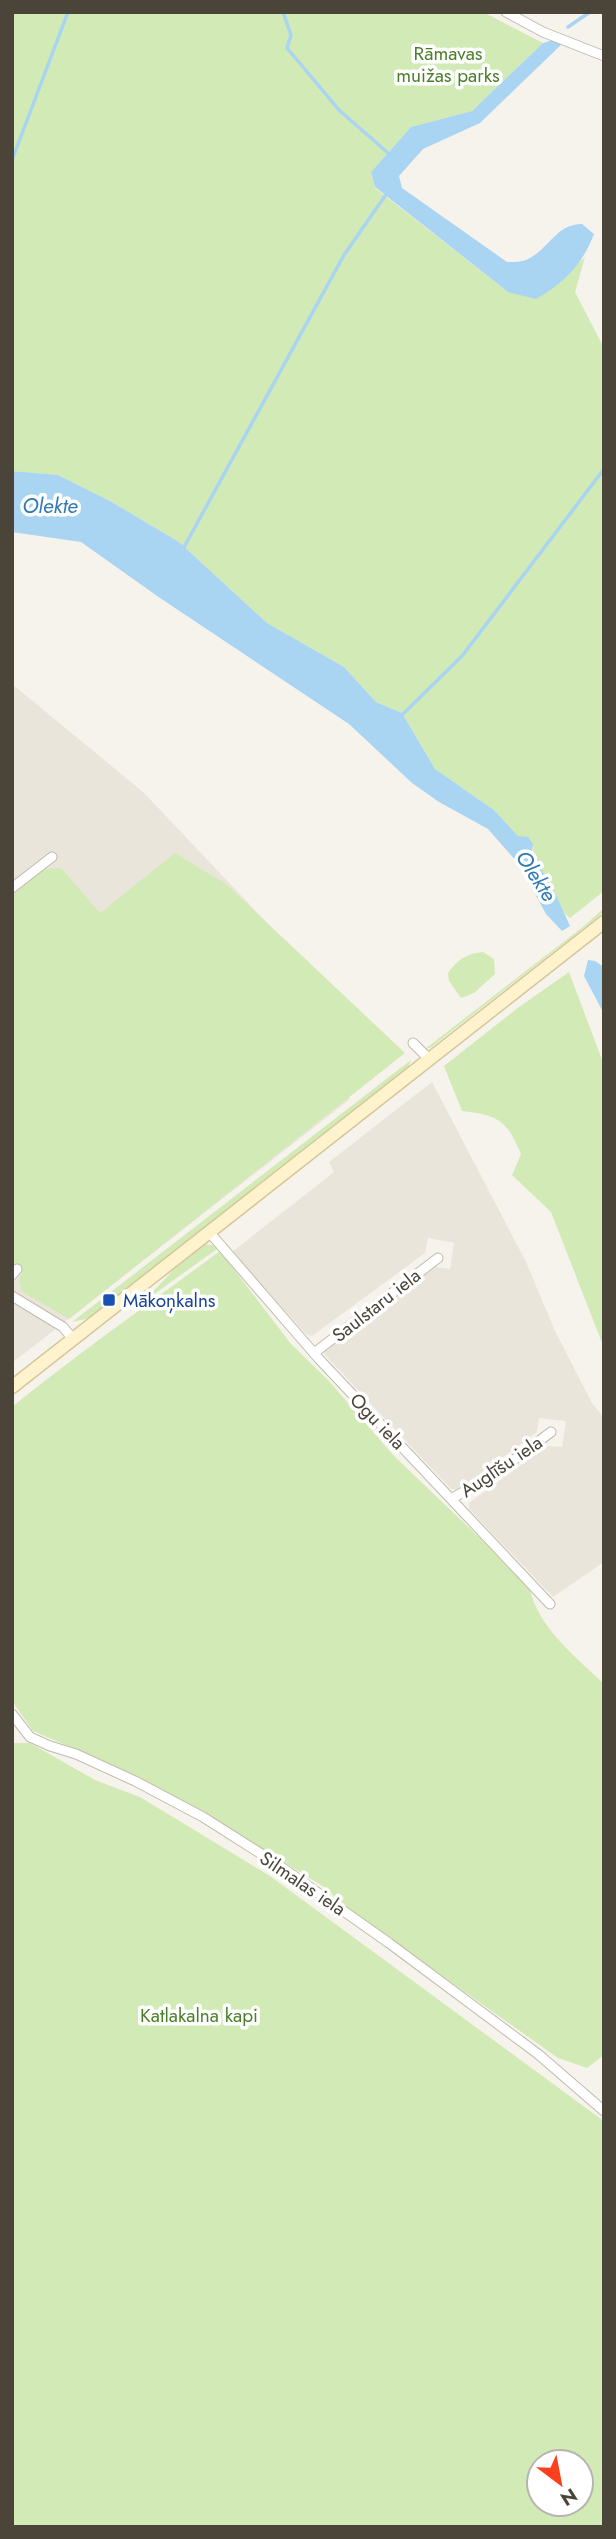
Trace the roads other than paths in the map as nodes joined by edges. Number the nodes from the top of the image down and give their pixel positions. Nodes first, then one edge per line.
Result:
1 (506, 12) edge
2 (604, 56) edge
3 (52, 856) dead end
4 (12, 888) edge
5 (604, 922) edge
6 (413, 1043) dead end
7 (430, 1060) junction
8 (210, 1233) junction
9 (438, 1258) dead end
10 (12, 1296) edge
11 (73, 1339) junction
12 (314, 1353) junction
13 (12, 1387) edge
14 (551, 1432) dead end
15 (451, 1499) junction
16 (550, 1604) dead end
17 (12, 1714) edge
18 (604, 2111) edge

1 - 2 street
3 - 4 street
5 - 7 main road
6 - 7 street
7 - 8 main road
8 - 11 main road
8 - 12 street, Ogu iela
9 - 12 street, Saulstaru iela
10 - 11 street
11 - 13 main road
12 - 15 street, Ogu iela
14 - 15 street, Auglīšu iela
15 - 16 street, Ogu iela
17 - 18 street, Silmalas iela

